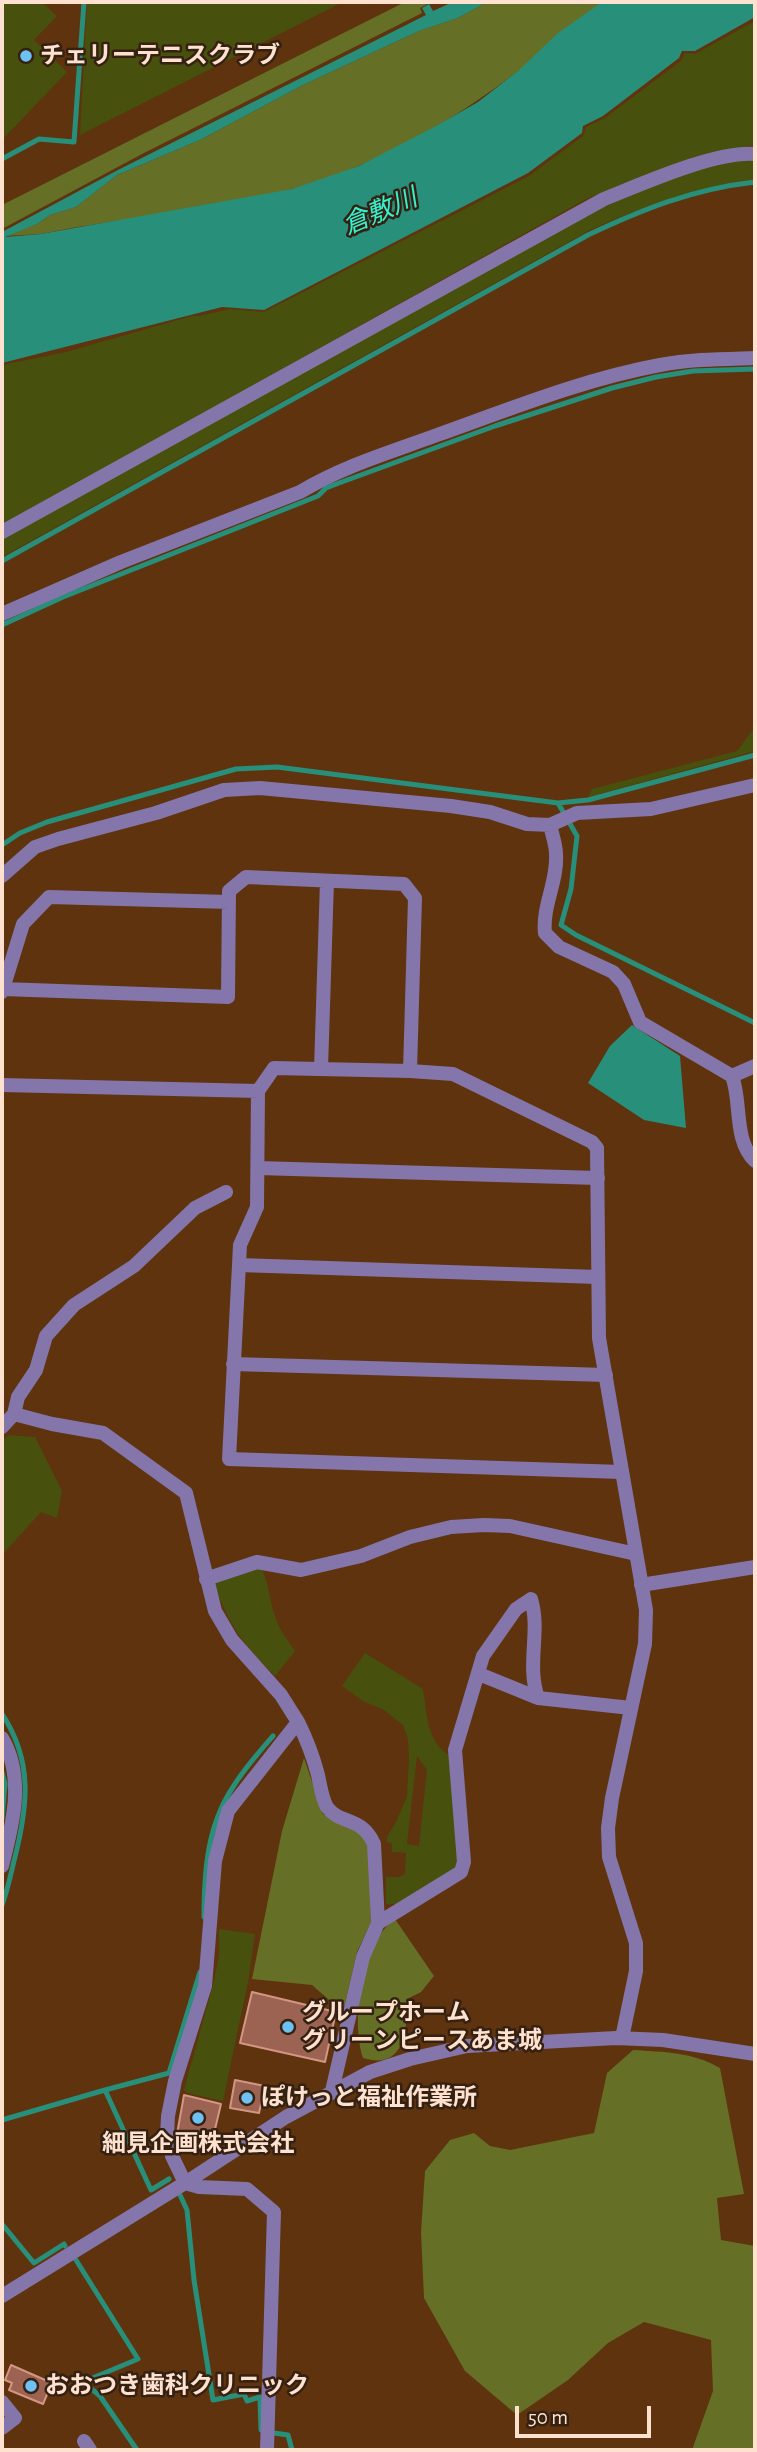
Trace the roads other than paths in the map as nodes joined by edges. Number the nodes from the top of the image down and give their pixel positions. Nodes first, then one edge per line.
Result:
1 (755, 154) edge
2 (755, 358) edge
3 (2, 532) edge
4 (2, 614) edge
5 (755, 785) edge
6 (561, 820) junction
7 (2, 876) edge
8 (327, 881) junction
9 (229, 902) junction
10 (2, 990) edge
11 (755, 1066) edge
12 (321, 1069) junction
13 (410, 1070) junction
14 (732, 1076) junction
15 (2, 1085) edge
16 (258, 1091) junction
17 (755, 1161) edge
18 (257, 1168) junction
19 (598, 1178) junction
20 (226, 1192) dead end
21 (239, 1265) junction
22 (598, 1277) junction
23 (233, 1364) junction
24 (606, 1375) junction
25 (13, 1414) junction
26 (2, 1427) edge
27 (622, 1472) junction
28 (636, 1555) junction
29 (755, 1567) edge
30 (206, 1579) junction
31 (641, 1585) junction
32 (479, 1674) junction
33 (538, 1698) junction
34 (631, 1708) junction
35 (298, 1722) junction
36 (2, 1738) edge
37 (2, 1866) edge
38 (378, 1923) junction
39 (622, 2038) junction
40 (755, 2054) edge
41 (332, 2091) junction
42 (185, 2183) junction
43 (2, 2296) edge
44 (2, 2402) edge
45 (2, 2428) edge
46 (267, 2450) edge

1 - 3 street
2 - 4 street
5 - 6 street
6 - 7 street
6 - 14 street
8 - 9 street
8 - 12 street
8 - 13 street
9 - 10 street
9 - 10 street
11 - 14 street
12 - 13 street
12 - 16 street
13 - 19 street
14 - 17 street
15 - 16 street
16 - 18 street
18 - 19 street
18 - 21 street
19 - 22 street
20 - 25 street
21 - 22 street
21 - 23 street
22 - 24 street
23 - 24 street
23 - 27 street
24 - 27 street
25 - 26 street
25 - 30 street
27 - 28 street
28 - 30 street
28 - 31 street
29 - 31 street
30 - 35 street
31 - 34 street
32 - 33 street
32 - 33 street
32 - 38 street
33 - 34 street
34 - 39 street
35 - 38 street
35 - 42 street
36 - 37 street
38 - 41 street
39 - 40 street
39 - 41 street
41 - 42 street
42 - 43 street
42 - 46 street
44 - 45 street

